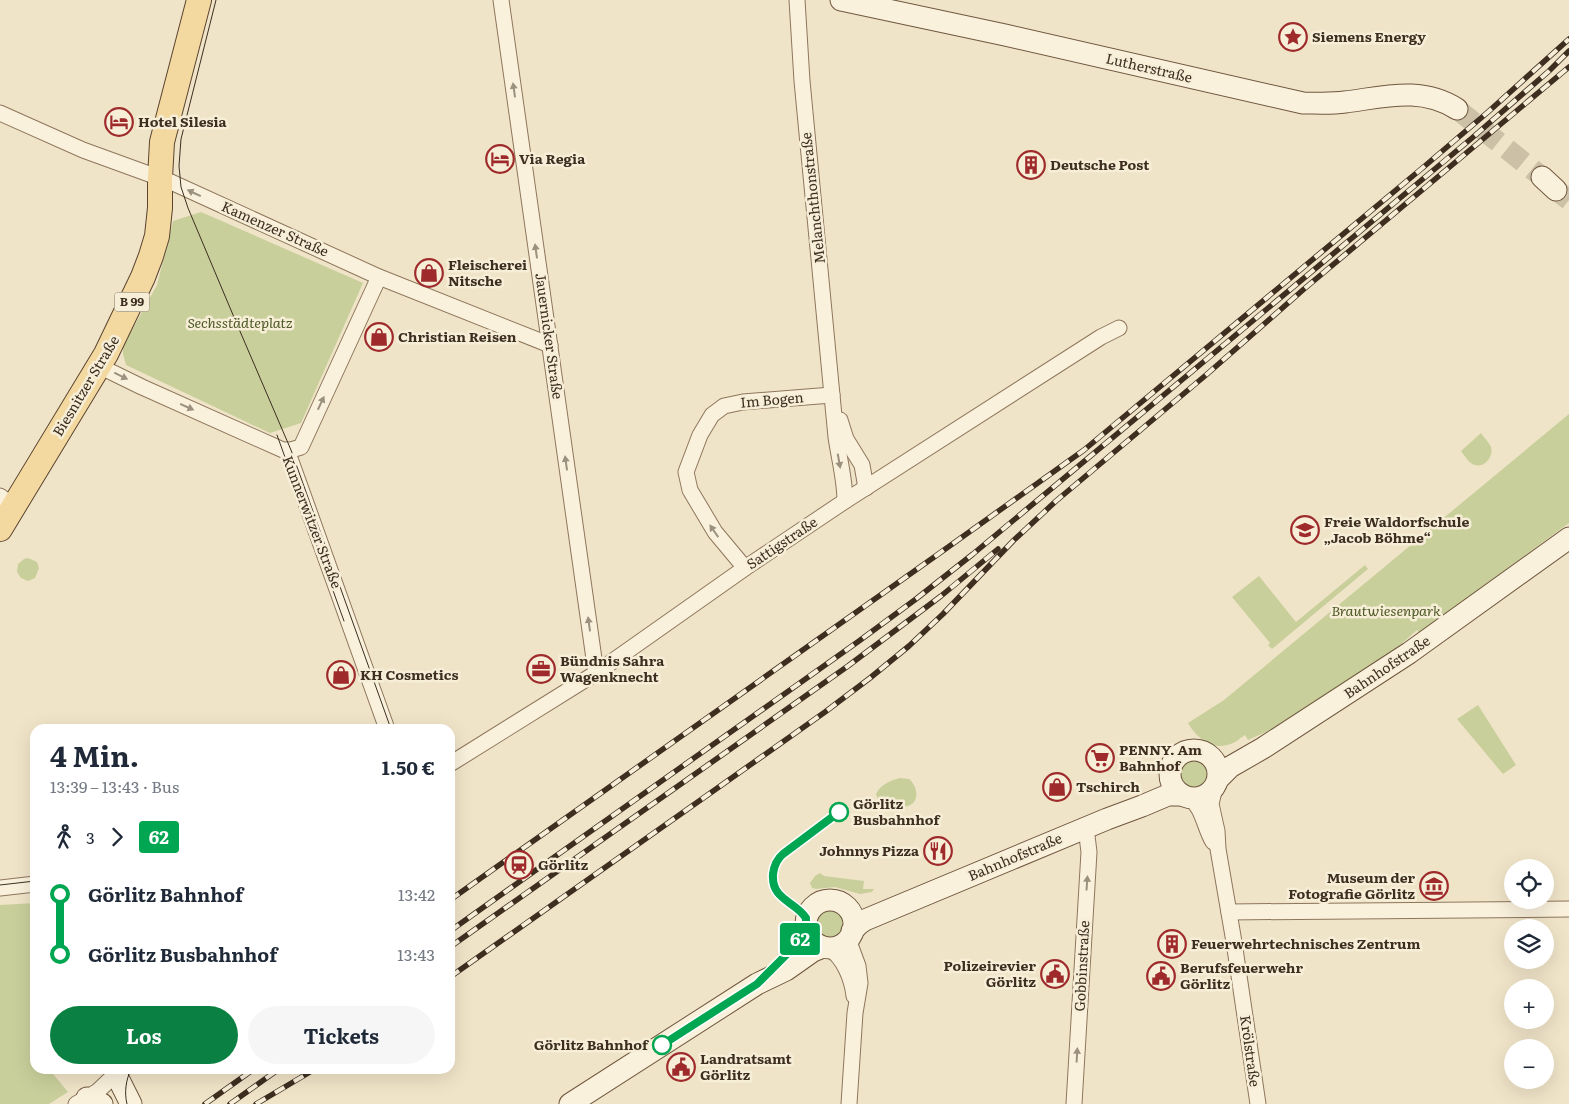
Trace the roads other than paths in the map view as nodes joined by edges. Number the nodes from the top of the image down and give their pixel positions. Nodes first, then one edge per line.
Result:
1 (199, 0) edge
2 (501, 0) edge
3 (796, 0) edge
4 (841, 0) edge
5 (1457, 109) tunnel mouth
6 (0, 113) edge
7 (160, 178) junction
8 (379, 277) junction
9 (1119, 328) dead end
10 (550, 344) junction
11 (99, 366) junction
12 (832, 395) junction
13 (287, 450) junction
14 (866, 488) junction
15 (7, 501) edge
16 (845, 501) junction
17 (0, 529) edge
18 (1569, 538) edge
19 (745, 568) junction
20 (596, 673) junction
21 (385, 724) edge
22 (1276, 739) junction
23 (1212, 757) junction
24 (455, 761) edge
25 (1171, 772) junction
26 (1217, 783) junction
27 (1185, 796) junction
28 (1107, 819) junction
29 (1084, 828) junction
30 (1218, 849) junction
31 (30, 885) edge
32 (0, 888) edge
33 (923, 896) junction
34 (845, 905) junction
35 (1569, 909) edge
36 (1229, 912) junction
37 (806, 928) junction
38 (851, 934) junction
39 (826, 947) junction
40 (757, 984) junction
41 (855, 1013) junction
42 (116, 1074) edge
43 (120, 1074) edge
44 (88, 1102) edge
45 (131, 1104) edge
46 (570, 1104) edge
47 (849, 1104) edge
48 (1074, 1104) edge
49 (1258, 1104) edge

1 - 7 main road, Biesnitzer Straße / B 99
10 -> 2 street, Jauernicker Straße
3 - 12 street, Melanchthonstraße
4 - 5 main road, Lutherstraße
6 - 7 street, Kamenzer Straße
8 -> 7 street, Kamenzer Straße
7 - 11 main road, Biesnitzer Straße / B 99
8 - 10 street, Kamenzer Straße
13 -> 8 street
9 - 14 street, Sattigstraße
20 -> 10 street, Jauernicker Straße
11 -> 13 street, Kunnerwitzer Straße
11 - 15 main road, Biesnitzer Straße / B 99
12 - 14 street, Melanchthonstraße
12 -> 16 street, Melanchthonstraße
19 -> 12 street, Im Bogen
13 - 21 street, Kunnerwitzer Straße
14 - 16 street, Sattigstraße
15 - 17 main road, Biesnitzer Straße / B 99
16 - 19 street, Sattigstraße
18 - 22 main road, Bahnhofstraße
19 - 20 street, Sattigstraße
20 - 24 street, Sattigstraße
22 - 23 main road, Bahnhofstraße
22 - 26 main road, Bahnhofstraße
23 - 25 main road
23 - 26 main road, Krölstraße
25 - 27 main road, Krölstraße
25 - 28 main road, Bahnhofstraße
26 - 27 main road
26 - 30 street, Krölstraße
27 - 28 main road, Bahnhofstraße
27 - 30 street, Krölstraße
28 - 29 main road, Bahnhofstraße
29 - 33 main road, Bahnhofstraße
48 -> 29 street, Gobbinstraße
30 - 36 street, Krölstraße
31 - 32 street
33 - 34 main road, Bahnhofstraße
33 - 38 main road, Bahnhofstraße
34 - 37 main road, Bahnhofstraße
34 - 38 main road
35 - 36 street
36 - 49 street, Krölstraße
37 - 39 main road
37 - 40 main road, Bahnhofstraße
38 - 39 main road, Bahnhofstraße
38 - 41 street
39 - 40 main road, Bahnhofstraße
39 - 41 street
40 - 46 main road, Bahnhofstraße
41 - 47 street
42 - 44 street
43 - 45 main road

